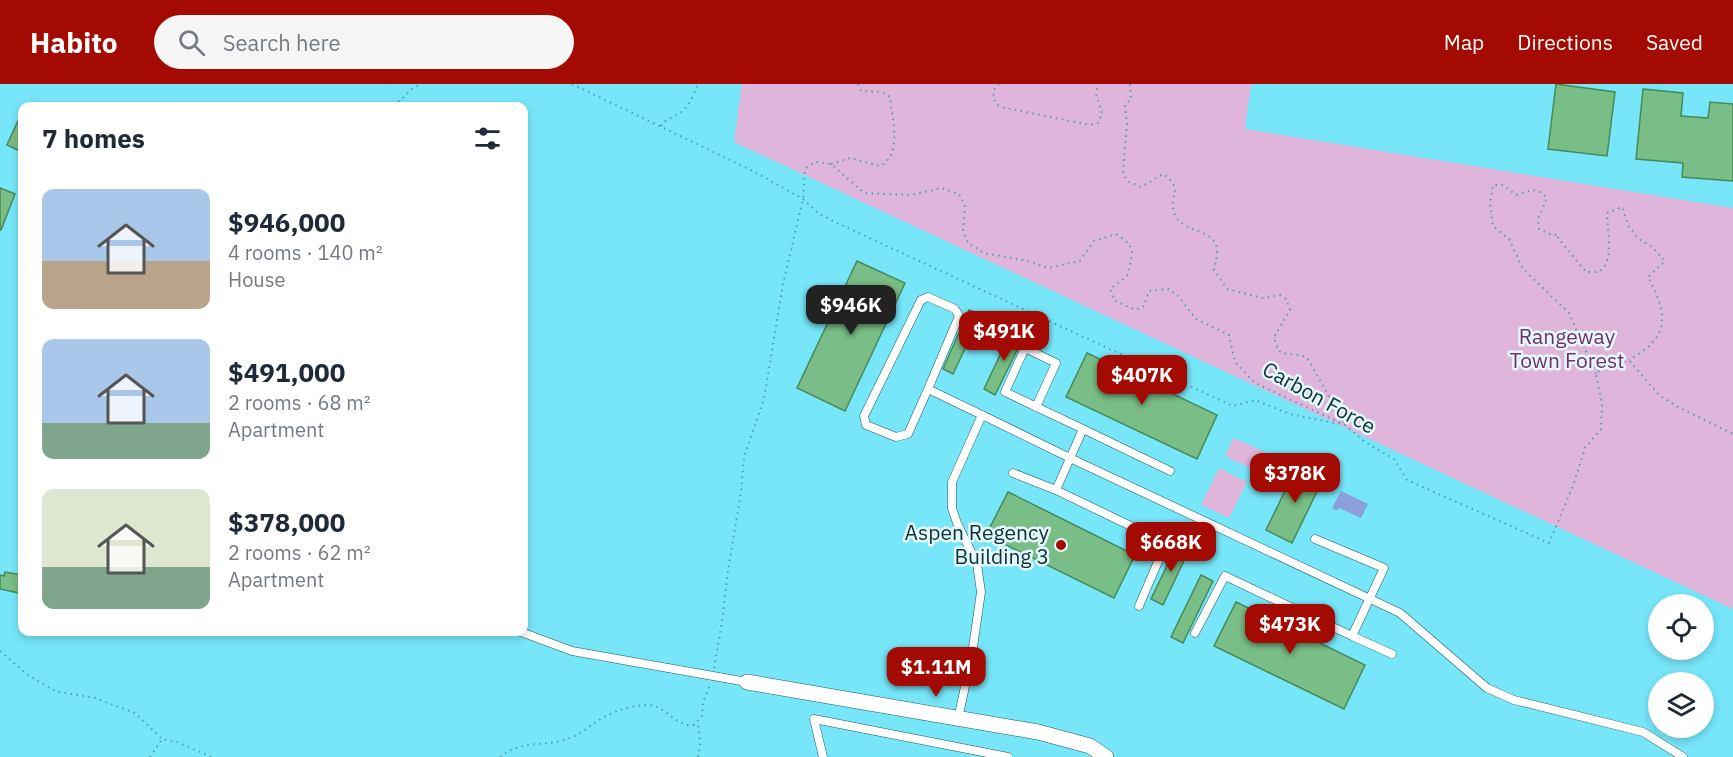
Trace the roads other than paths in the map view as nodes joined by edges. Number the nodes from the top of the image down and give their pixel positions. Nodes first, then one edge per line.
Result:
1 (928, 389) junction
2 (1036, 407) junction
3 (982, 415) junction
4 (1083, 429) junction
5 (1070, 458) junction
6 (1170, 471) dead end
7 (1012, 473) dead end
8 (1056, 490) junction
9 (1316, 539) dead end
10 (1370, 597) junction
11 (1139, 606) dead end
12 (1195, 633) dead end
13 (528, 635) edge
14 (1352, 636) junction
15 (1392, 654) dead end
16 (747, 682) joint
17 (958, 718) junction
18 (823, 757) edge
19 (1008, 757) edge
20 (1106, 757) edge
21 (1683, 757) edge

1 - 1 lane
1 - 3 lane
2 - 2 lane
2 - 4 lane
3 - 5 lane
3 - 17 lane
4 - 5 lane
4 - 6 lane
5 - 8 lane
5 - 10 lane
7 - 8 lane
8 - 11 lane
9 - 10 lane
10 - 14 lane
10 - 21 lane
12 - 14 lane
13 - 16 lane
14 - 15 lane
16 - 17 street
17 - 20 street
18 - 19 lane

